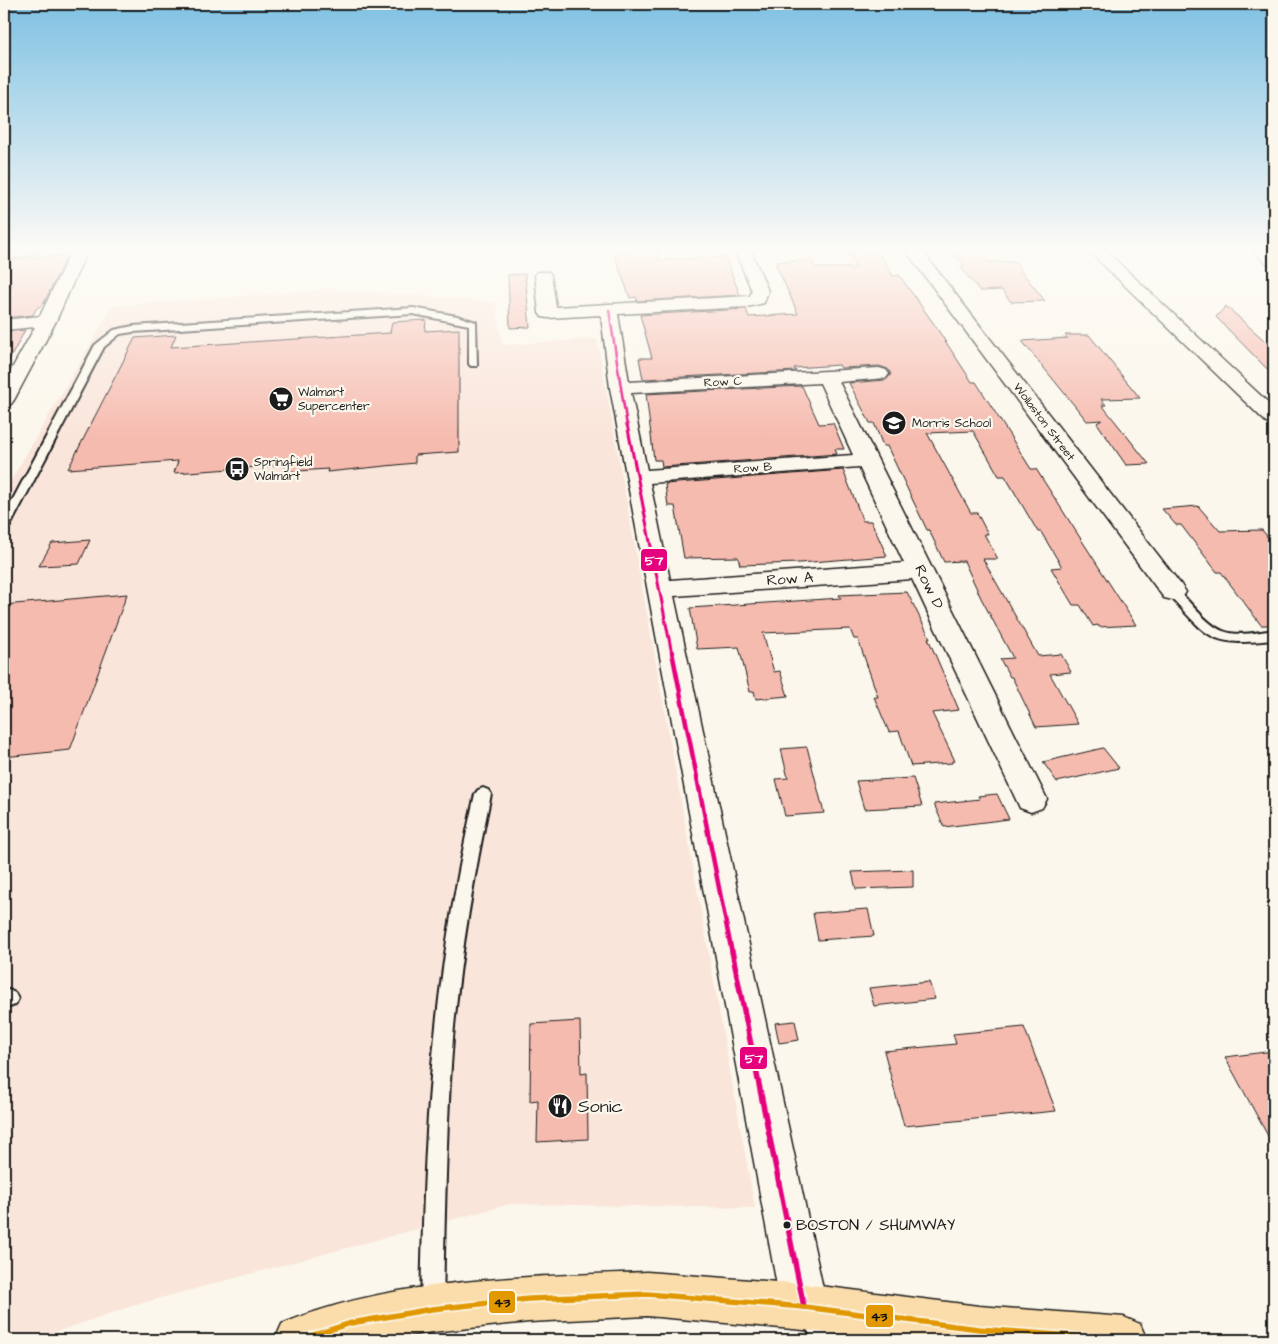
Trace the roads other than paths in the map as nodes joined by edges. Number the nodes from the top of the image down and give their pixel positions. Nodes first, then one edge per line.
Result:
1 (50, 314) edge
2 (386, 314) edge
3 (425, 314) edge
4 (610, 314) edge
5 (962, 314) edge
6 (1163, 314) edge
7 (47, 321) junction
8 (4, 325) edge
9 (474, 364) dead end
10 (879, 374) dead end
11 (826, 376) junction
12 (620, 388) junction
13 (4, 400) edge
14 (1274, 419) edge
15 (868, 460) junction
16 (639, 477) junction
17 (4, 526) edge
18 (921, 570) junction
19 (660, 589) junction
20 (1173, 592) joint
21 (1274, 635) edge
22 (483, 794) dead end
23 (1031, 799) dead end
24 (432, 1309) junction
25 (816, 1324) edge
26 (298, 1340) edge
27 (1124, 1340) edge

1 - 7 street
2 - 17 lane
3 - 9 lane
4 - 12 street
5 - 20 street, Wollaston Street
6 - 14 street
7 - 8 street
7 - 13 street
10 - 11 street, Row C
11 - 12 street, Row C
11 - 15 street, Row D
12 - 16 street
15 - 16 street, Row B
15 - 18 street, Row D
16 - 19 street
18 - 19 street, Row A
18 - 23 street, Row D
19 - 25 street
20 - 21 lane
22 - 24 lane
24 - 25 main road
24 - 26 main road
25 - 27 main road

